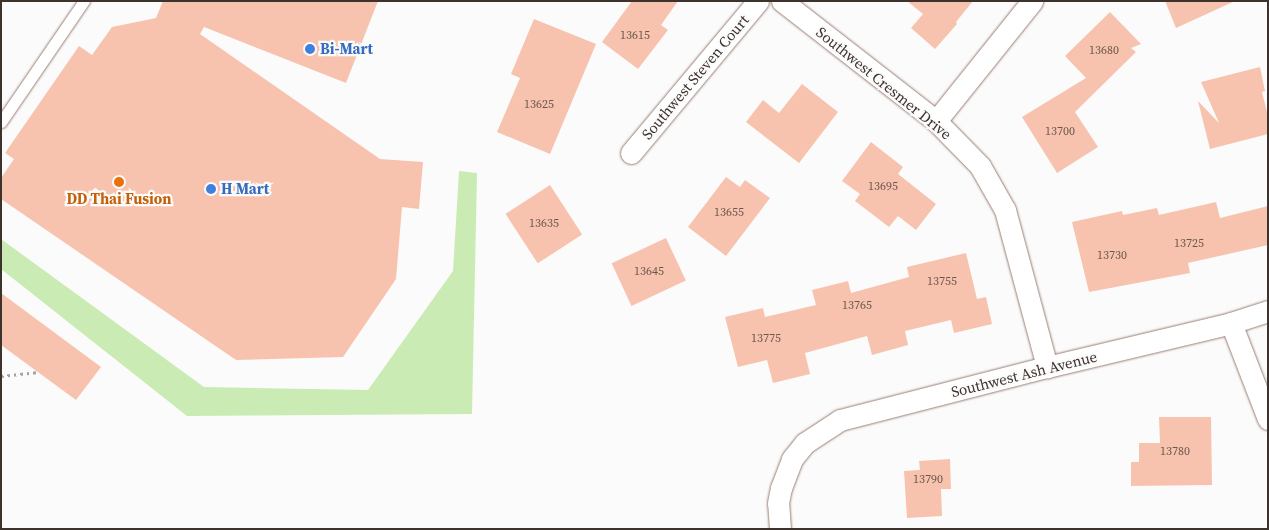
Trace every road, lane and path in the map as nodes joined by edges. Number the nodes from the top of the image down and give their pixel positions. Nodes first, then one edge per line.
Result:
1 (84, 1) edge
2 (758, 1) edge
3 (782, 1) edge
4 (1032, 1) edge
5 (936, 121) junction
6 (1, 122) edge
7 (632, 153) dead end
8 (1268, 311) edge
9 (1230, 323) junction
10 (1047, 367) junction
11 (39, 372) dead end
12 (1, 376) edge
13 (1268, 419) edge
14 (780, 529) edge

1 - 6 lane
2 - 7 street, Southwest Steven Court
3 - 5 street, Southwest Cresmer Drive
4 - 5 street
5 - 10 street, Southwest Cresmer Drive
8 - 9 street, Southwest Ash Avenue
9 - 10 street, Southwest Ash Avenue
9 - 13 street
10 - 14 street, Southwest Ash Avenue
11 - 12 path

